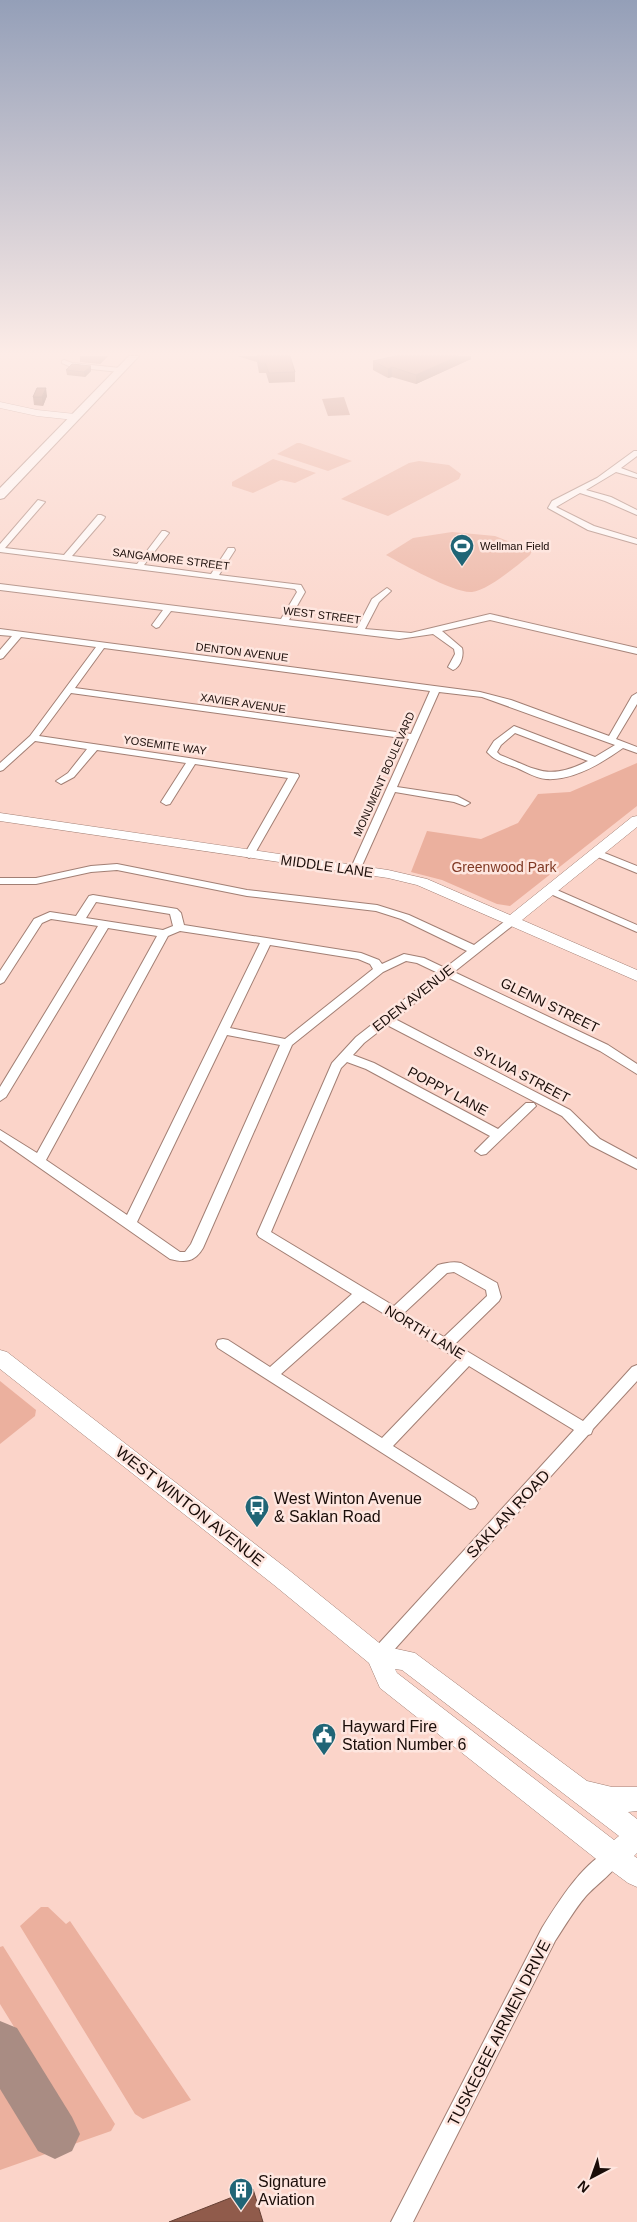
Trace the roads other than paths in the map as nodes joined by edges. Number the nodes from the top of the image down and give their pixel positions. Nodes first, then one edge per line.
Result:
1 (17, 460) edge
2 (34, 460) edge
3 (627, 460) edge
4 (615, 469) junction
5 (637, 476) edge
6 (0, 477) edge
7 (578, 490) junction
8 (0, 495) edge
9 (41, 502) dead end
10 (637, 513) edge
11 (101, 517) dead end
12 (166, 533) dead end
13 (637, 542) edge
14 (0, 549) edge
15 (231, 550) dead end
16 (66, 558) junction
17 (140, 567) junction
18 (214, 576) junction
19 (0, 587) edge
20 (387, 591) dead end
21 (169, 608) junction
22 (283, 622) junction
23 (156, 625) dead end
24 (434, 630) junction
25 (360, 631) junction
26 (0, 632) edge
27 (18, 635) junction
28 (102, 646) junction
29 (637, 651) edge
30 (0, 656) edge
31 (453, 667) dead end
32 (436, 689) junction
33 (69, 690) junction
34 (637, 696) edge
35 (415, 737) junction
36 (33, 738) junction
37 (611, 740) junction
38 (623, 744) junction
39 (94, 747) junction
40 (637, 750) edge
41 (192, 761) junction
42 (596, 761) junction
43 (0, 768) edge
44 (61, 781) dead end
45 (392, 789) junction
46 (166, 802) dead end
47 (466, 803) dead end
48 (0, 817) edge
49 (637, 820) edge
50 (597, 853) junction
51 (249, 855) junction
52 (356, 870) junction
53 (637, 870) edge
54 (0, 881) edge
55 (550, 890) junction
56 (80, 919) junction
57 (512, 920) junction
58 (105, 923) junction
59 (179, 928) junction
60 (637, 929) edge
61 (164, 934) junction
62 (266, 941) junction
63 (475, 950) junction
64 (379, 970) junction
65 (448, 972) junction
66 (637, 976) edge
67 (0, 980) edge
68 (386, 1019) junction
69 (223, 1030) junction
70 (288, 1043) junction
71 (344, 1056) junction
72 (637, 1070) edge
73 (0, 1097) edge
74 (530, 1106) dead end
75 (0, 1134) edge
76 (499, 1135) junction
77 (481, 1151) dead end
78 (39, 1161) junction
79 (637, 1165) edge
80 (130, 1224) junction
81 (264, 1234) joint
82 (362, 1294) junction
83 (395, 1313) junction
84 (223, 1344) dead end
85 (446, 1344) junction
86 (0, 1358) edge
87 (468, 1358) junction
88 (637, 1372) edge
89 (271, 1375) junction
90 (586, 1430) junction
91 (383, 1446) junction
92 (470, 1503) dead end
93 (378, 1656) junction
94 (576, 1788) junction
95 (637, 1799) edge
96 (637, 1835) edge
97 (614, 1857) junction
98 (637, 1874) edge
99 (402, 2222) edge

1 - 6 main road
2 - 8 main road
3 - 4 street
4 - 5 street
4 - 7 street
7 - 10 street
7 - 13 street
9 - 14 street
11 - 16 street
12 - 17 street
14 - 16 street, SANGAMORE STREET
15 - 18 street
16 - 17 street, SANGAMORE STREET
17 - 18 street, SANGAMORE STREET
18 - 22 street, SANGAMORE STREET
19 - 21 street, WEST STREET
20 - 25 street
21 - 22 street, WEST STREET
21 - 23 street
22 - 25 street, WEST STREET
24 - 25 street, WEST STREET
24 - 29 street, WEST STREET
24 - 31 street
26 - 27 street, DENTON AVENUE
27 - 28 street, DENTON AVENUE
27 - 30 street
28 - 32 street, DENTON AVENUE
28 - 33 street
32 - 35 street, MONUMENT BOULEVARD
32 - 37 street, DENTON AVENUE
33 - 35 street, XAVIER AVENUE
33 - 36 street
34 - 37 street
35 - 45 street, MONUMENT BOULEVARD
36 - 39 street, YOSEMITE WAY
36 - 43 street
37 - 38 street, DENTON AVENUE
38 - 40 street, DENTON AVENUE
38 - 42 street
39 - 41 street, YOSEMITE WAY
39 - 44 street
41 - 46 street
41 - 51 street, YOSEMITE WAY
42 - 42 street
45 - 47 street
45 - 52 street, MONUMENT BOULEVARD
48 - 51 street, MIDDLE LANE
49 - 50 street, EDEN AVENUE
50 - 53 street
50 - 55 street, EDEN AVENUE
51 - 52 street, MIDDLE LANE
52 - 57 street, MIDDLE LANE
54 - 63 street
55 - 57 street, EDEN AVENUE
55 - 60 street
56 - 58 street
56 - 59 street
56 - 67 street
57 - 63 street, EDEN AVENUE
57 - 66 street, MIDDLE LANE
58 - 61 street
58 - 73 street
59 - 61 street
59 - 62 street
61 - 78 street
62 - 64 street
62 - 69 street
63 - 65 street, EDEN AVENUE
64 - 65 street, GLENN STREET
64 - 70 street, GLENN STREET
65 - 68 street, EDEN AVENUE
65 - 72 street, GLENN STREET
68 - 71 street, EDEN AVENUE
68 - 79 street, SYLVIA STREET
69 - 70 street
69 - 80 street
70 - 80 street
71 - 76 street, POPPY LANE
71 - 81 street, EDEN AVENUE
74 - 76 street
75 - 78 street
76 - 77 street
78 - 80 street
81 - 82 street, NORTH LANE
82 - 83 street, NORTH LANE
82 - 89 street
83 - 85 street, NORTH LANE
83 - 85 street
84 - 89 street
85 - 87 street, NORTH LANE
86 - 93 street, WEST WINTON AVENUE
87 - 90 street, NORTH LANE
87 - 91 street
88 - 90 street, SAKLAN ROAD
89 - 91 street
90 - 93 street, SAKLAN ROAD
91 - 92 street
93 - 94 street
93 - 97 street, WEST WINTON AVENUE
94 - 95 street
94 - 96 street
96 - 97 street
97 - 98 street, WEST WINTON AVENUE
97 - 99 street, TUSKEGEE AIRMEN DRIVE

